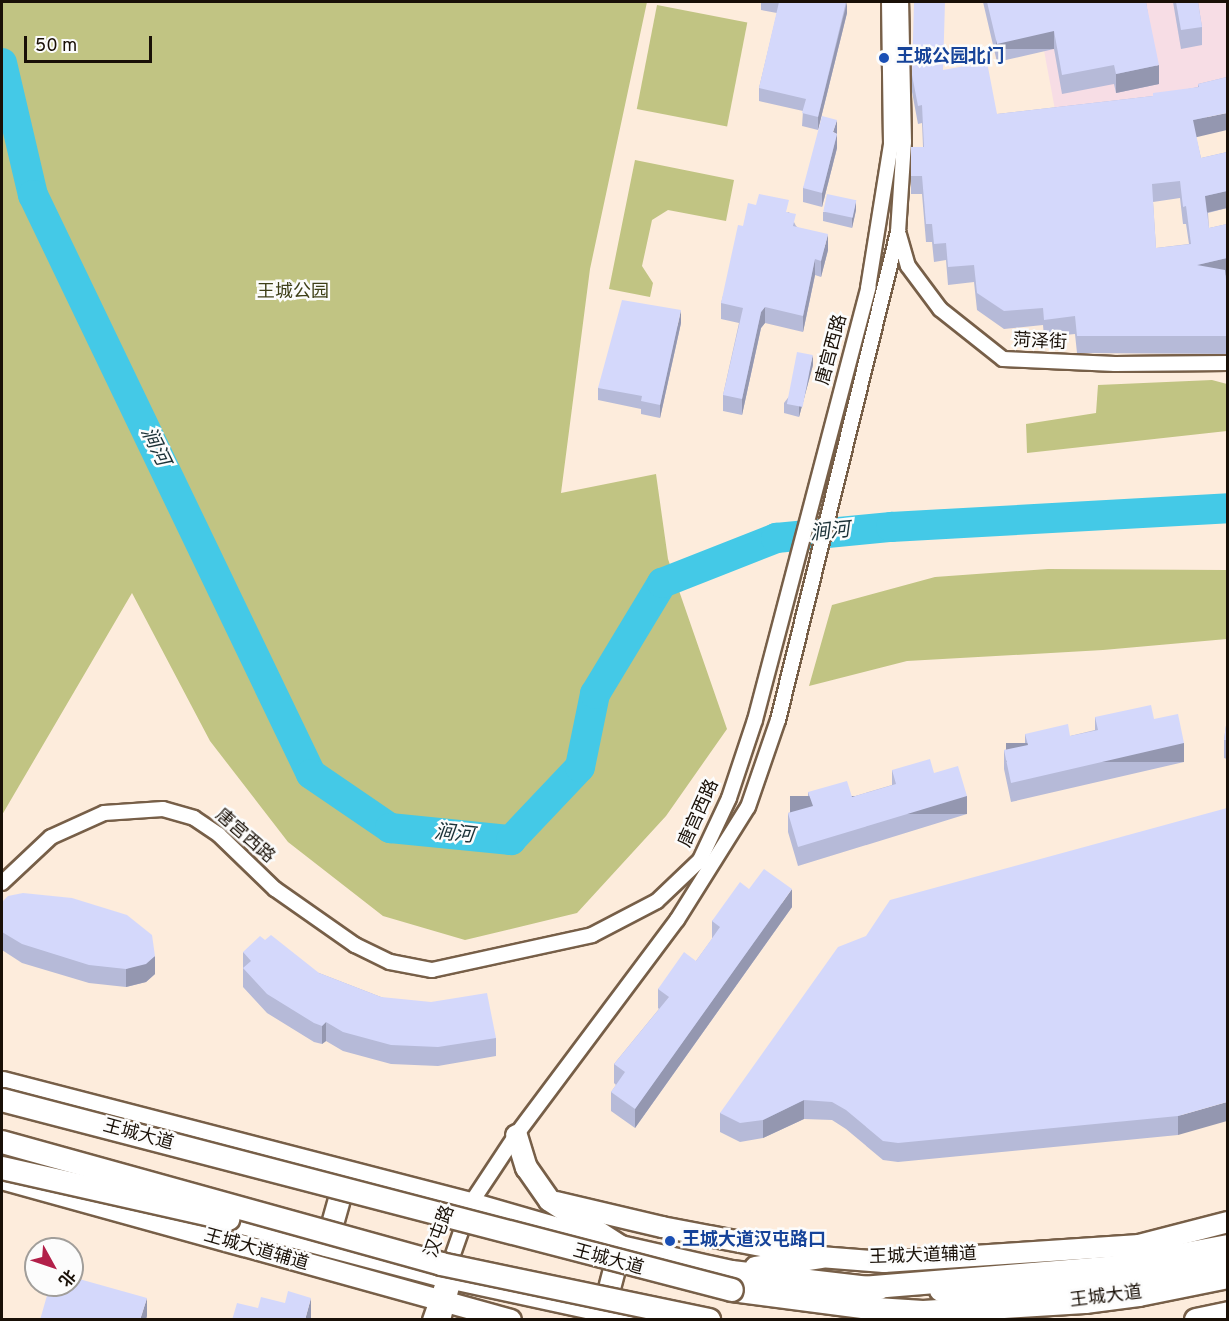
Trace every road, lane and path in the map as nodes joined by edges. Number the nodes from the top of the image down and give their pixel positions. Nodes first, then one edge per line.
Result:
1 (889, 2) edge
2 (901, 2) edge
3 (879, 225) junction
4 (898, 232) junction
5 (1227, 363) edge
6 (2, 883) edge
7 (2, 1083) edge
8 (2, 1100) edge
9 (516, 1135) junction
10 (2, 1142) edge
11 (7, 1164) edge
12 (347, 1172) junction
13 (2, 1179) edge
14 (549, 1200) junction
15 (471, 1203) junction
16 (1227, 1222) edge
17 (326, 1245) junction
18 (620, 1246) junction
19 (1227, 1246) edge
20 (820, 1257) junction
21 (1227, 1257) edge
22 (731, 1271) junction
23 (446, 1273) junction
24 (1227, 1276) edge
25 (862, 1288) junction
26 (439, 1311) edge
27 (603, 1311) junction
28 (1227, 1313) edge
29 (511, 1320) edge
30 (647, 1320) edge
31 (709, 1320) edge
32 (1196, 1320) edge

1 - 3 street, 唐宫西路
2 - 4 street, 唐宫西路
3 - 4 street
3 - 6 street, 唐宫西路
4 - 5 street, 菏泽街
4 - 9 street, 唐宫西路
7 - 12 main road
8 - 24 highway, 王城大道, bridge
9 - 14 main road
9 - 15 street, 唐宫西路
10 - 23 highway, 王城大道, bridge
11 - 17 main road
11 - 23 highway, bridge
12 - 15 main road
12 - 17 main road
13 - 26 main road, 王城大道辅道
14 - 18 main road
14 - 20 main road, 王城大道辅道
15 - 18 main road
15 - 23 street, 汉屯路
16 - 20 main road, 王城大道辅道
17 - 23 main road
18 - 22 main road
18 - 27 main road
19 - 25 highway
20 - 22 main road
21 - 25 main road
22 - 25 main road
23 - 26 street, 汉屯路
23 - 27 main road
23 - 30 highway, bridge
23 - 31 highway, 王城大道, bridge
26 - 29 main road, 王城大道辅道
27 - 30 main road
28 - 32 highway

